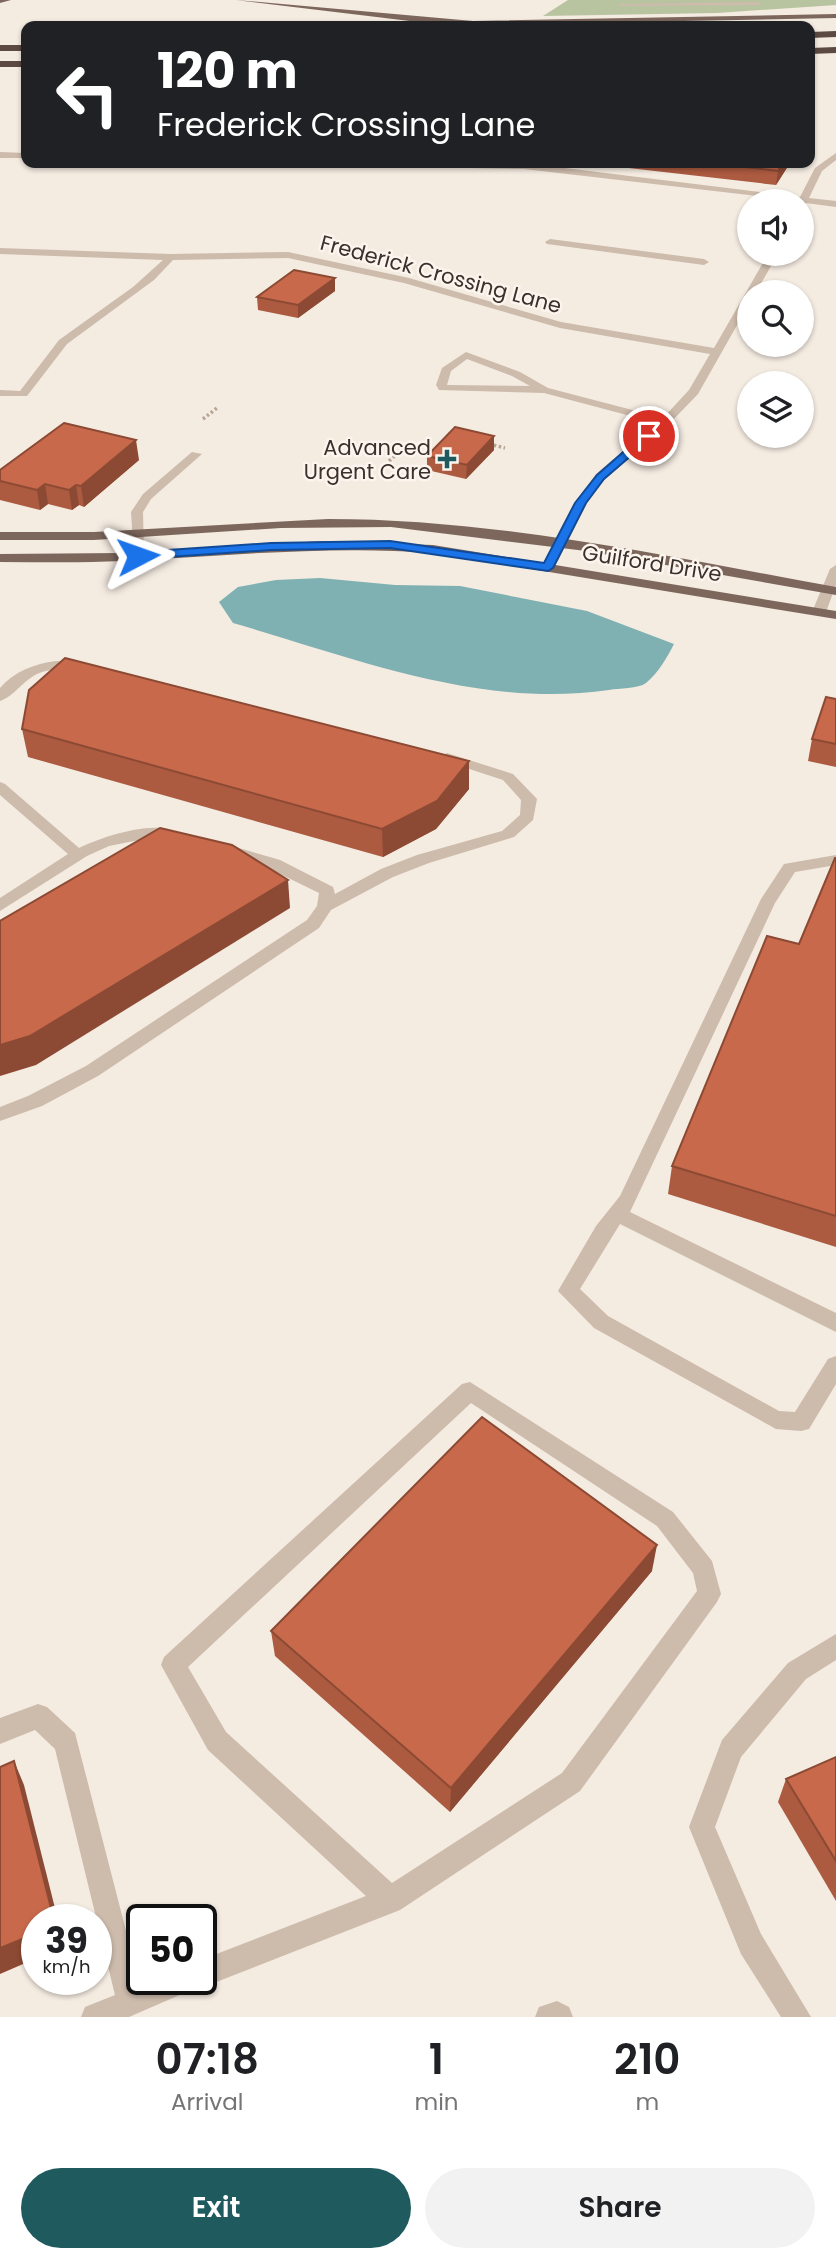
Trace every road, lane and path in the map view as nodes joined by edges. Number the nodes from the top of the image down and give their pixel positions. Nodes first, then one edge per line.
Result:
1 (8, 0) edge
2 (239, 0) edge
3 (290, 0) edge
4 (630, 0) edge
5 (0, 1) edge
6 (760, 4) dead end
7 (621, 6) junction
8 (360, 13) junction
9 (836, 16) edge
10 (444, 21) edge
11 (602, 21) edge
12 (640, 21) edge
13 (836, 34) edge
14 (815, 35) edge
15 (0, 48) edge
16 (21, 48) edge
17 (836, 50) edge
18 (815, 51) edge
19 (0, 65) edge
20 (21, 65) edge
21 (0, 155) edge
22 (21, 156) edge
23 (836, 156) edge
24 (539, 168) edge
25 (808, 189) edge
26 (737, 194) edge
27 (814, 203) edge
28 (836, 204) edge
29 (550, 242) dead end
30 (0, 251) edge
31 (170, 257) junction
32 (704, 262) dead end
33 (737, 317) edge
34 (717, 352) junction
35 (544, 390) junction
36 (0, 393) edge
37 (217, 408) dead end
38 (203, 419) dead end
39 (665, 422) junction
40 (483, 443) edge
41 (407, 445) dead end
42 (505, 448) dead end
43 (196, 454) dead end
44 (389, 461) dead end
45 (138, 535) junction
46 (0, 536) edge
47 (559, 543) junction
48 (138, 556) junction
49 (0, 558) edge
50 (548, 568) junction
51 (836, 569) edge
52 (832, 590) edge
53 (819, 612) junction
54 (836, 615) edge
55 (92, 667) edge
56 (0, 697) edge
57 (430, 753) edge
58 (0, 787) edge
59 (192, 840) edge
60 (215, 846) edge
61 (76, 853) junction
62 (836, 860) edge
63 (0, 906) edge
64 (325, 906) junction
65 (0, 1114) edge
66 (617, 1214) junction
67 (836, 1323) edge
68 (836, 1365) edge
69 (836, 1646) edge
70 (0, 1731) edge
71 (390, 1900) junction
72 (217, 1968) edge
73 (146, 1995) edge
74 (130, 2001) junction
75 (95, 2017) edge
76 (549, 2017) edge
77 (559, 2017) edge
78 (797, 2017) edge

1 - 5 main road
2 - 8 main road
3 - 8 main road
4 - 7 street
6 - 7 street
7 - 11 street
8 - 10 main road
9 - 12 main road
13 - 14 highway
15 - 16 highway
17 - 18 highway
19 - 20 highway
21 - 22 street
23 - 25 street
24 - 26 street
27 - 28 street
29 - 32 street
30 - 31 street, Frederick Crossing Lane
31 - 34 street, Frederick Crossing Lane
31 - 36 street
33 - 34 street
34 - 39 street
35 - 35 street
35 - 39 street
37 - 38 path
39 - 47 street
40 - 42 path
41 - 44 path
43 - 45 street
45 - 46 main road, Guilford Drive
45 - 47 main road, Guilford Drive
45 - 48 street
47 - 50 street
47 - 52 main road, Guilford Drive
48 - 49 main road, Guilford Drive
48 - 50 main road, Guilford Drive
50 - 53 main road, Guilford Drive
51 - 52 street
52 - 53 street
53 - 54 main road, Guilford Drive
55 - 56 street
57 - 64 street
58 - 61 street
59 - 61 street
60 - 64 street
61 - 63 street
62 - 66 street
64 - 65 street
66 - 67 street
66 - 68 street
69 - 78 street
70 - 74 street
71 - 71 street
71 - 72 street
73 - 74 street
74 - 75 street
76 - 77 street

